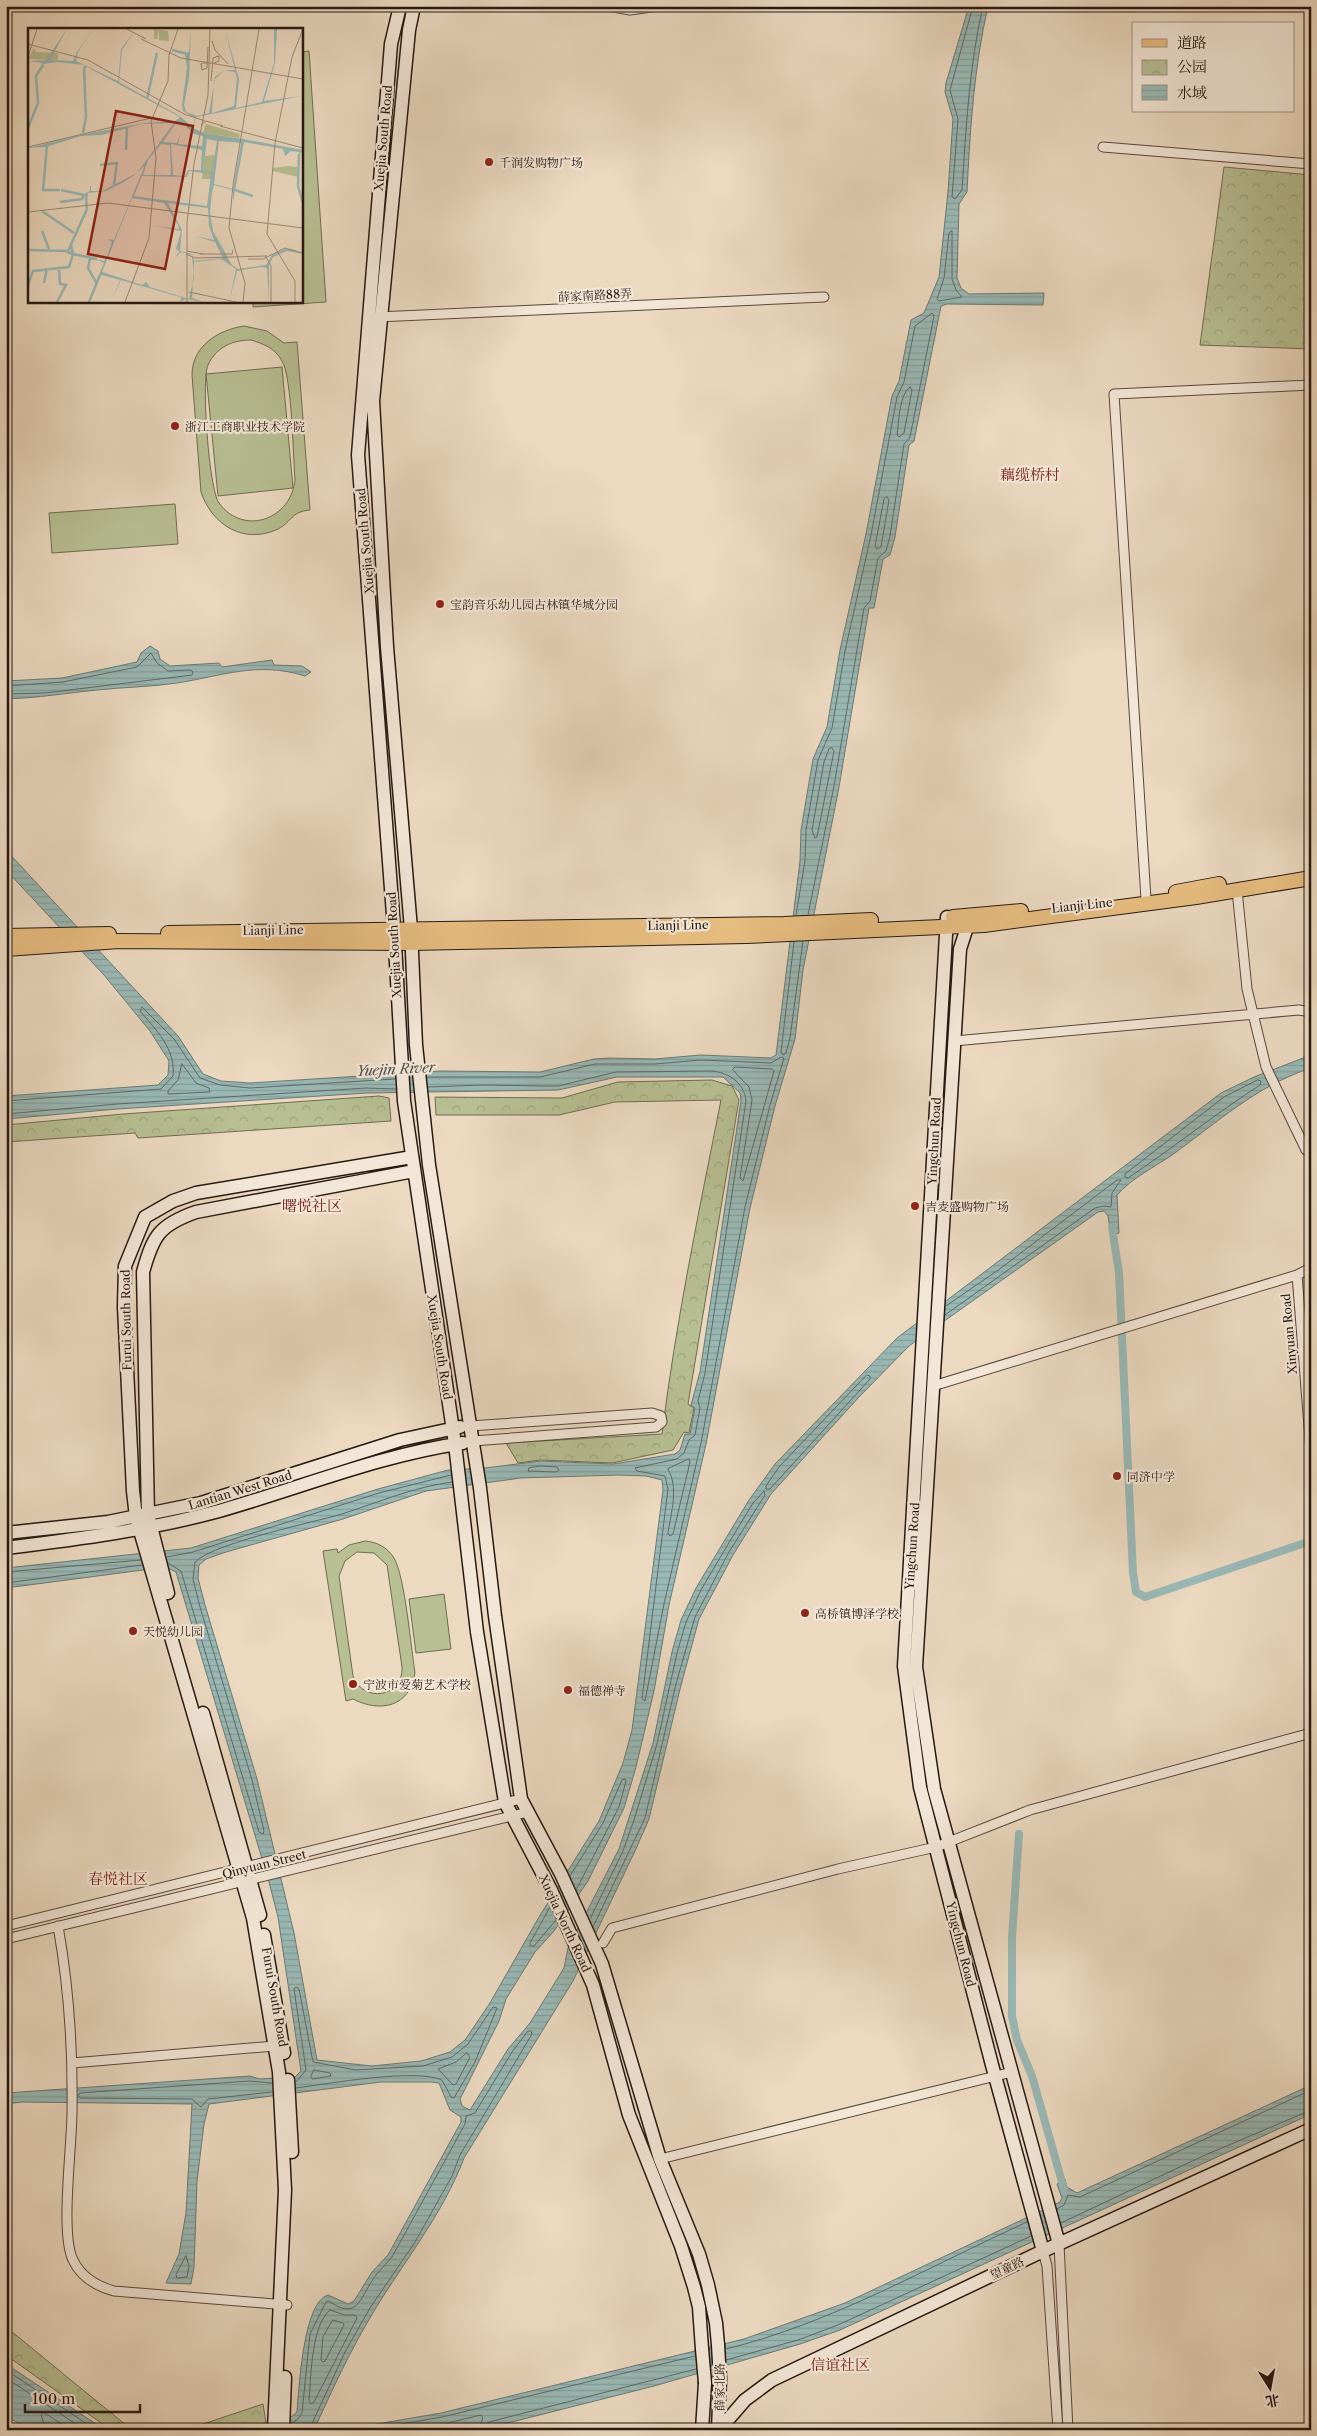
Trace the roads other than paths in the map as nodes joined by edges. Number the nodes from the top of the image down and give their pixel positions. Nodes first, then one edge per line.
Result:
1 (400, 6) edge
2 (414, 6) edge
3 (608, 6) edge
4 (659, 6) edge
5 (1103, 147) dead end
6 (1311, 164) edge
7 (824, 297) dead end
8 (368, 316) junction
9 (382, 317) junction
10 (1311, 385) edge
11 (1311, 869) edge
12 (1311, 878) edge
13 (1238, 890) junction
14 (1146, 898) junction
15 (969, 921) junction
16 (946, 922) junction
17 (394, 928) junction
18 (411, 929) junction
19 (784, 929) junction
20 (6, 936) edge
21 (394, 943) junction
22 (411, 943) junction
23 (6, 949) edge
24 (1311, 1012) edge
25 (1253, 1015) junction
26 (954, 1041) junction
27 (1311, 1152) edge
28 (412, 1157) junction
29 (414, 1171) junction
30 (1311, 1268) edge
31 (1297, 1275) junction
32 (933, 1386) junction
33 (470, 1426) junction
34 (453, 1428) junction
35 (473, 1442) junction
36 (455, 1444) junction
37 (1311, 1452) edge
38 (142, 1516) junction
39 (144, 1530) junction
40 (6, 1533) edge
41 (6, 1548) edge
42 (1311, 1732) edge
43 (1311, 1778) edge
44 (521, 1799) junction
45 (504, 1802) junction
46 (528, 1812) junction
47 (511, 1817) junction
48 (948, 1841) junction
49 (936, 1847) junction
50 (250, 1874) junction
51 (6, 1926) edge
52 (58, 1926) junction
53 (6, 1939) edge
54 (600, 1947) junction
55 (275, 2046) junction
56 (72, 2063) junction
57 (283, 2072) junction
58 (1012, 2072) junction
59 (995, 2075) junction
60 (1311, 2129) edge
61 (660, 2159) junction
62 (1059, 2244) junction
63 (1043, 2251) junction
64 (284, 2304) junction
65 (718, 2345) joint
66 (702, 2349) joint
67 (277, 2421) edge
68 (703, 2424) edge
69 (283, 2430) edge
70 (719, 2430) edge
71 (1058, 2430) edge
72 (1068, 2430) edge

1 - 8 street, Xuejia South Road
2 - 9 street, Xuejia South Road
3 - 4 street
5 - 6 street
7 - 9 street, 薛家南路88弄
8 - 9 street, 薛家南路88弄
8 - 17 street, Xuejia South Road
9 - 18 street, Xuejia South Road
10 - 14 street
11 - 14 main road, Lianji Line
12 - 13 main road, Lianji Line
13 - 15 main road, Lianji Line
13 - 25 street
14 - 15 main road, Lianji Line
15 - 16 main road, Lianji Line
15 - 26 street, Yingchun Road
16 - 19 main road, Lianji Line
16 - 49 street, Yingchun Road
17 - 18 main road, Lianji Line
17 - 20 main road, Lianji Line
17 - 21 street, Xuejia South Road
18 - 19 main road, Lianji Line
18 - 22 street, Xuejia South Road
19 - 22 main road, Lianji Line
21 - 22 main road, Lianji Line
21 - 23 main road, Lianji Line
21 - 28 street, Xuejia South Road
22 - 33 street, Xuejia South Road
24 - 25 street
25 - 26 street
25 - 27 street
26 - 32 street, Yingchun Road
28 - 29 street, Xuejia South Road
28 - 38 street, Furui South Road
29 - 34 street, Xuejia South Road
29 - 38 street, Furui South Road
30 - 31 street
31 - 32 street
31 - 37 street, Xinyuan Road
32 - 48 street, Yingchun Road
33 - 34 street, Lantian West Road
33 - 35 street, Xuejia South Road
33 - 35 street
34 - 36 street, Xuejia South Road
34 - 38 street, Lantian West Road
35 - 36 street, Lantian West Road
35 - 44 street, Xuejia North Road
36 - 39 street, Lantian West Road
36 - 45 street, Xuejia North Road
38 - 39 street, Furui South Road
38 - 40 street, Lantian West Road
39 - 41 street, Lantian West Road
39 - 50 street, Furui South Road
42 - 43 street
42 - 48 street
44 - 45 street, Qinyuan Street
44 - 46 street, Xuejia North Road
45 - 47 street, Xuejia North Road
45 - 50 street, Qinyuan Street
46 - 47 street, Qinyuan Street
46 - 54 street, Xuejia North Road
47 - 50 street, Qinyuan Street
47 - 66 street, Xuejia North Road
48 - 49 street
48 - 58 street, Yingchun Road
49 - 54 street
49 - 59 street, Yingchun Road
50 - 51 street, Qinyuan Street
50 - 52 street, Qinyuan Street
50 - 55 street, Furui South Road
50 - 57 street, Furui South Road
52 - 53 street, Qinyuan Street
52 - 56 street
54 - 61 street, Xuejia North Road
55 - 56 street
55 - 57 street, Furui South Road
56 - 64 street
57 - 64 street, Furui South Road
58 - 59 street
58 - 62 street, Yingchun Road
59 - 61 street
59 - 63 street, Yingchun Road
60 - 62 street, 望童路
61 - 65 street, Xuejia North Road
62 - 63 street, 望童路
62 - 72 street
63 - 70 street, 望童路
63 - 71 street
64 - 67 street, Furui South Road
65 - 70 street, 薛家北路, bridge
66 - 68 street, 薛家北路, bridge
67 - 69 street, Furui South Road

